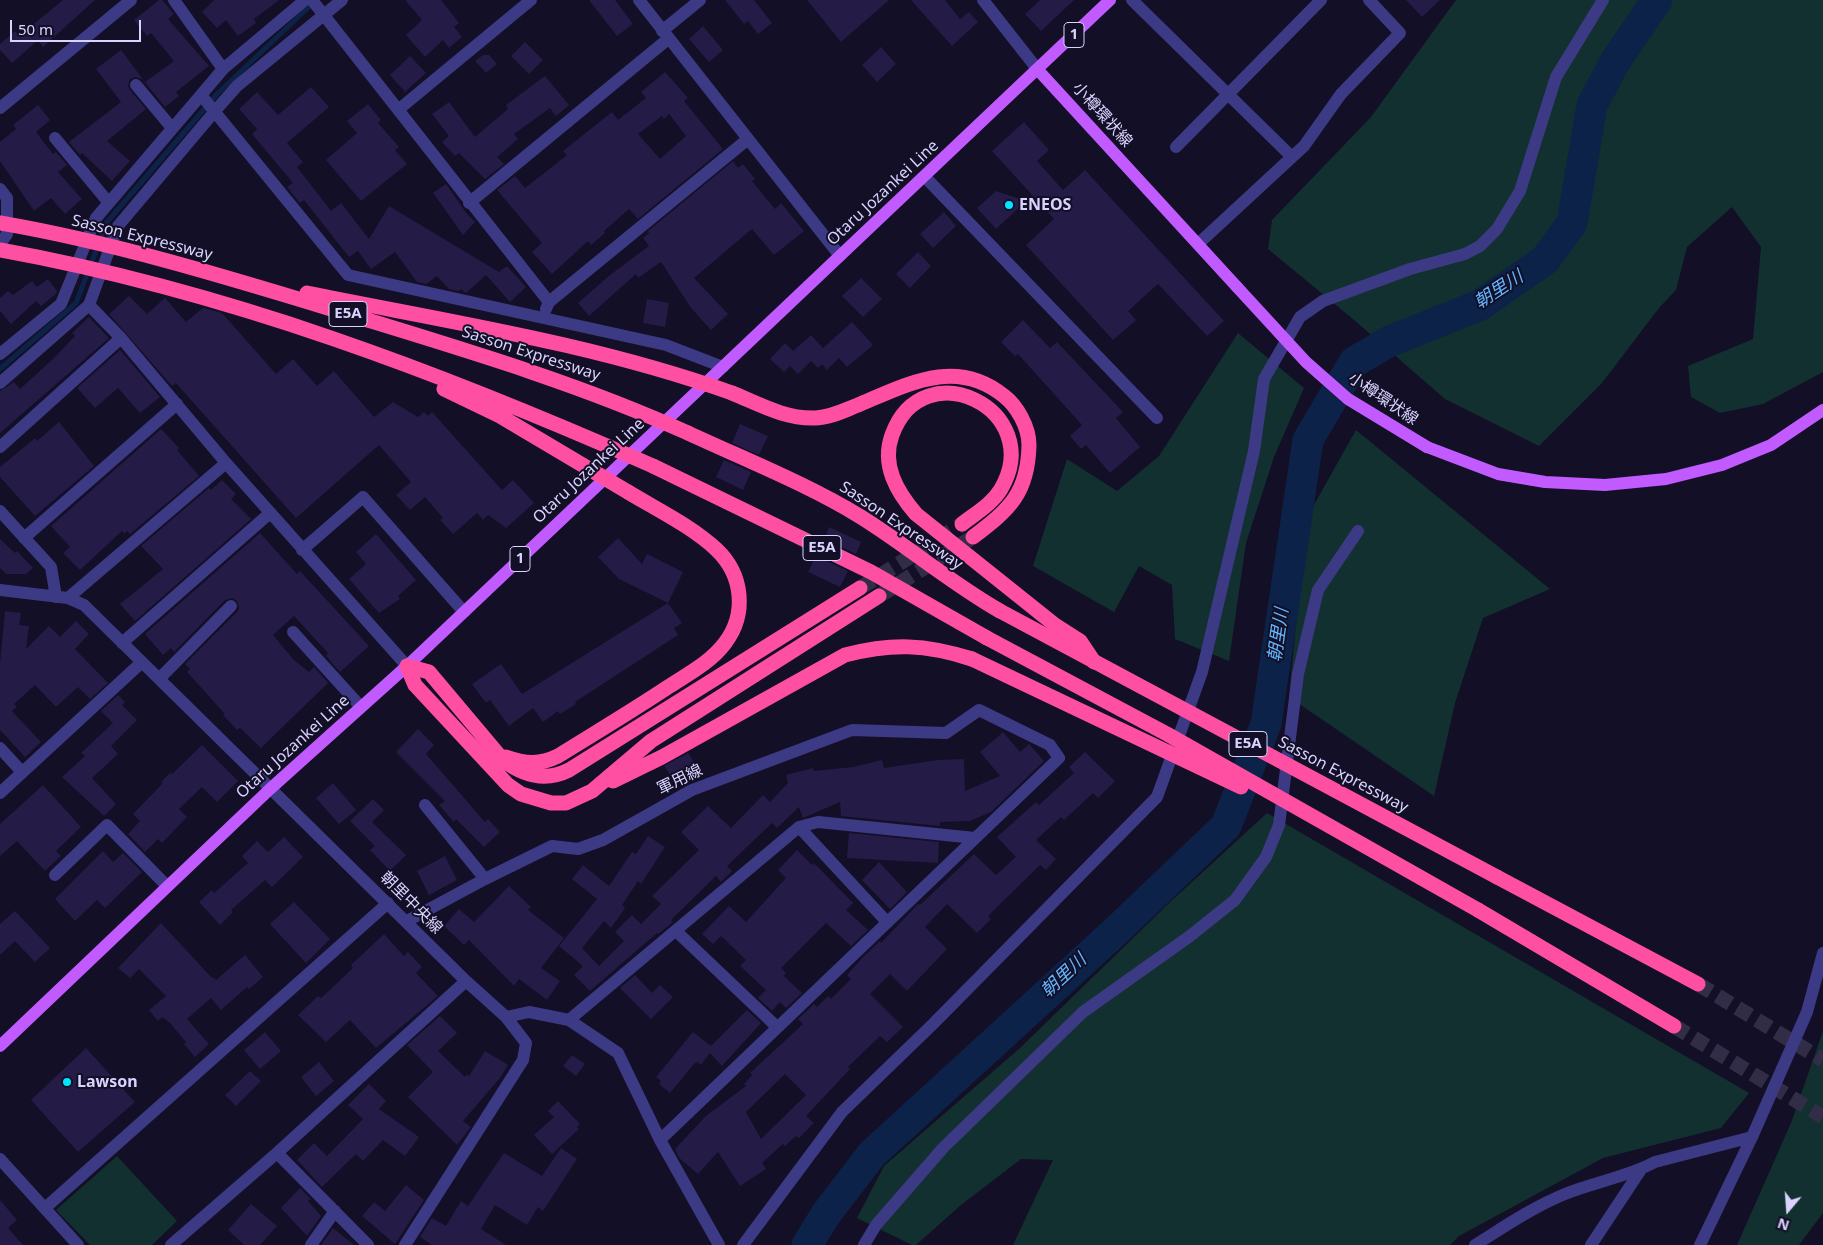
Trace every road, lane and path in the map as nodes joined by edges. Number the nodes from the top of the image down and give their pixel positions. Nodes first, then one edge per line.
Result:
1 (131, 0) edge
2 (174, 0) edge
3 (305, 0) edge
4 (342, 0) edge
5 (531, 0) edge
6 (638, 0) edge
7 (700, 0) edge
8 (983, 0) edge
9 (1110, 0) edge
10 (1132, 0) edge
11 (1321, 0) edge
12 (1369, 0) edge
13 (1603, 0) edge
14 (317, 6) edge
15 (665, 35) junction
16 (223, 69) junction
17 (1038, 70) junction
18 (136, 85) dead end
19 (1228, 94) junction
20 (208, 103) junction
21 (0, 108) edge
22 (398, 110) junction
23 (172, 128) junction
24 (55, 138) dead end
25 (748, 139) junction
26 (1176, 147) dead end
27 (1292, 157) junction
28 (925, 177) junction
29 (0, 189) edge
30 (109, 203) junction
31 (469, 203) junction
32 (0, 223) edge
33 (0, 244) edge
34 (1198, 244) junction
35 (0, 250) edge
36 (840, 256) junction
37 (220, 275) junction
38 (549, 302) junction
39 (89, 305) junction
40 (248, 310) junction
41 (542, 318) junction
42 (121, 338) junction
43 (0, 354) edge
44 (723, 367) junction
45 (0, 383) edge
46 (177, 404) junction
47 (1823, 410) edge
48 (1157, 418) dead end
49 (0, 447) edge
50 (226, 463) junction
51 (0, 511) edge
52 (270, 513) junction
53 (962, 524) tunnel mouth
54 (1358, 531) dead end
55 (973, 536) tunnel mouth
56 (24, 538) junction
57 (302, 550) junction
58 (860, 588) tunnel mouth
59 (0, 590) edge
60 (879, 596) tunnel mouth
61 (62, 597) junction
62 (232, 606) dead end
63 (464, 612) junction
64 (293, 632) dead end
65 (122, 643) junction
66 (142, 662) junction
67 (1094, 662) junction
68 (407, 666) junction
69 (158, 679) junction
70 (361, 707) junction
71 (491, 745) junction
72 (0, 748) edge
73 (22, 772) junction
74 (270, 789) junction
75 (592, 791) junction
76 (0, 792) edge
77 (425, 805) dead end
78 (799, 827) junction
79 (1344, 836) junction
80 (975, 838) junction
81 (56, 875) dead end
82 (485, 879) junction
83 (167, 886) junction
84 (388, 903) junction
85 (407, 921) junction
86 (887, 922) junction
87 (676, 931) junction
88 (1823, 953) edge
89 (466, 981) junction
90 (1698, 984) tunnel mouth
91 (506, 1017) junction
92 (569, 1020) junction
93 (1674, 1026) tunnel mouth
94 (777, 1027) junction
95 (0, 1046) edge
96 (1752, 1138) junction
97 (660, 1140) junction
98 (277, 1153) junction
99 (0, 1159) edge
100 (1642, 1168) junction
101 (44, 1208) junction
102 (335, 1211) junction
103 (408, 1244) edge
104 (78, 1245) edge
105 (171, 1245) edge
106 (311, 1245) edge
107 (368, 1245) edge
108 (719, 1245) edge
109 (743, 1245) edge
110 (864, 1245) edge
111 (1475, 1245) edge
112 (1591, 1245) edge
113 (1700, 1245) edge

1 - 21 street
2 - 16 street
3 - 16 street
4 - 14 street
5 - 22 street
6 - 15 street
7 - 15 street
8 - 17 street
9 - 17 main road, Otaru Jozankei Line / 1
10 - 19 street
11 - 19 street
12 - 27 street
13 - 109 street
14 - 20 street
14 - 22 street
15 - 25 street
15 - 31 street
16 - 20 street
17 - 28 main road, Otaru Jozankei Line / 1
17 - 34 main road, 小樽環状線
18 - 23 street
19 - 26 street
19 - 27 street
20 - 23 street
20 - 39 street
20 - 41 street
22 - 31 street
23 - 30 street
24 - 30 street
25 - 36 street
25 - 38 street
27 - 34 street
28 - 36 main road, Otaru Jozankei Line / 1
28 - 48 street
29 - 33 street
30 - 43 street
31 - 38 street
32 - 37 highway, Sasson Expressway / E5A, bridge
34 - 47 main road, 小樽環状線, bridge
35 - 40 highway, E5A, bridge
36 - 44 main road, Otaru Jozankei Line / 1
37 - 55 highway, bridge
37 - 67 highway, Sasson Expressway / E5A, bridge
38 - 41 street
39 - 42 street
39 - 45 street
40 - 71 highway, bridge
40 - 79 highway, E5A, bridge
41 - 44 street
42 - 46 street
42 - 49 street
44 - 63 main road, Otaru Jozankei Line / 1
46 - 50 street
46 - 56 street
50 - 52 street
50 - 61 street
51 - 56 street
52 - 57 street
52 - 65 street
53 - 67 highway
54 - 110 street
56 - 61 street
57 - 63 street
57 - 68 street
58 - 71 highway
59 - 61 street
60 - 75 highway
61 - 65 street, 朝里中央線
62 - 69 street
63 - 68 main road, Otaru Jozankei Line / 1
64 - 70 street
65 - 66 street, 朝里中央線
66 - 69 street, 朝里中央線
66 - 73 street
67 - 90 highway, Sasson Expressway / E5A, bridge
68 - 70 main road, Otaru Jozankei Line / 1
68 - 71 highway
68 - 75 highway
69 - 74 street, 朝里中央線
70 - 74 main road, Otaru Jozankei Line / 1
72 - 73 street
73 - 76 street
74 - 83 main road, Otaru Jozankei Line / 1
74 - 84 street, 朝里中央線
75 - 79 highway, bridge
77 - 82 street
78 - 80 street
78 - 86 street
78 - 87 street
79 - 93 highway, E5A, bridge
80 - 82 street, 軍用線
80 - 86 street
81 - 83 street
82 - 85 street, 軍用線
83 - 95 main road, Otaru Jozankei Line / 1
84 - 85 street, 朝里中央線
84 - 101 street
85 - 89 street, 朝里中央線
86 - 94 street
87 - 92 street
87 - 94 street
88 - 96 street
89 - 91 street, 朝里中央線
89 - 98 street
91 - 92 street
91 - 103 street, 朝里中央線
92 - 97 street
94 - 97 street
96 - 100 street
96 - 113 street
97 - 108 street
98 - 102 street
98 - 105 street
99 - 101 street
100 - 111 street
100 - 112 street
101 - 104 street
102 - 106 street
102 - 107 street

